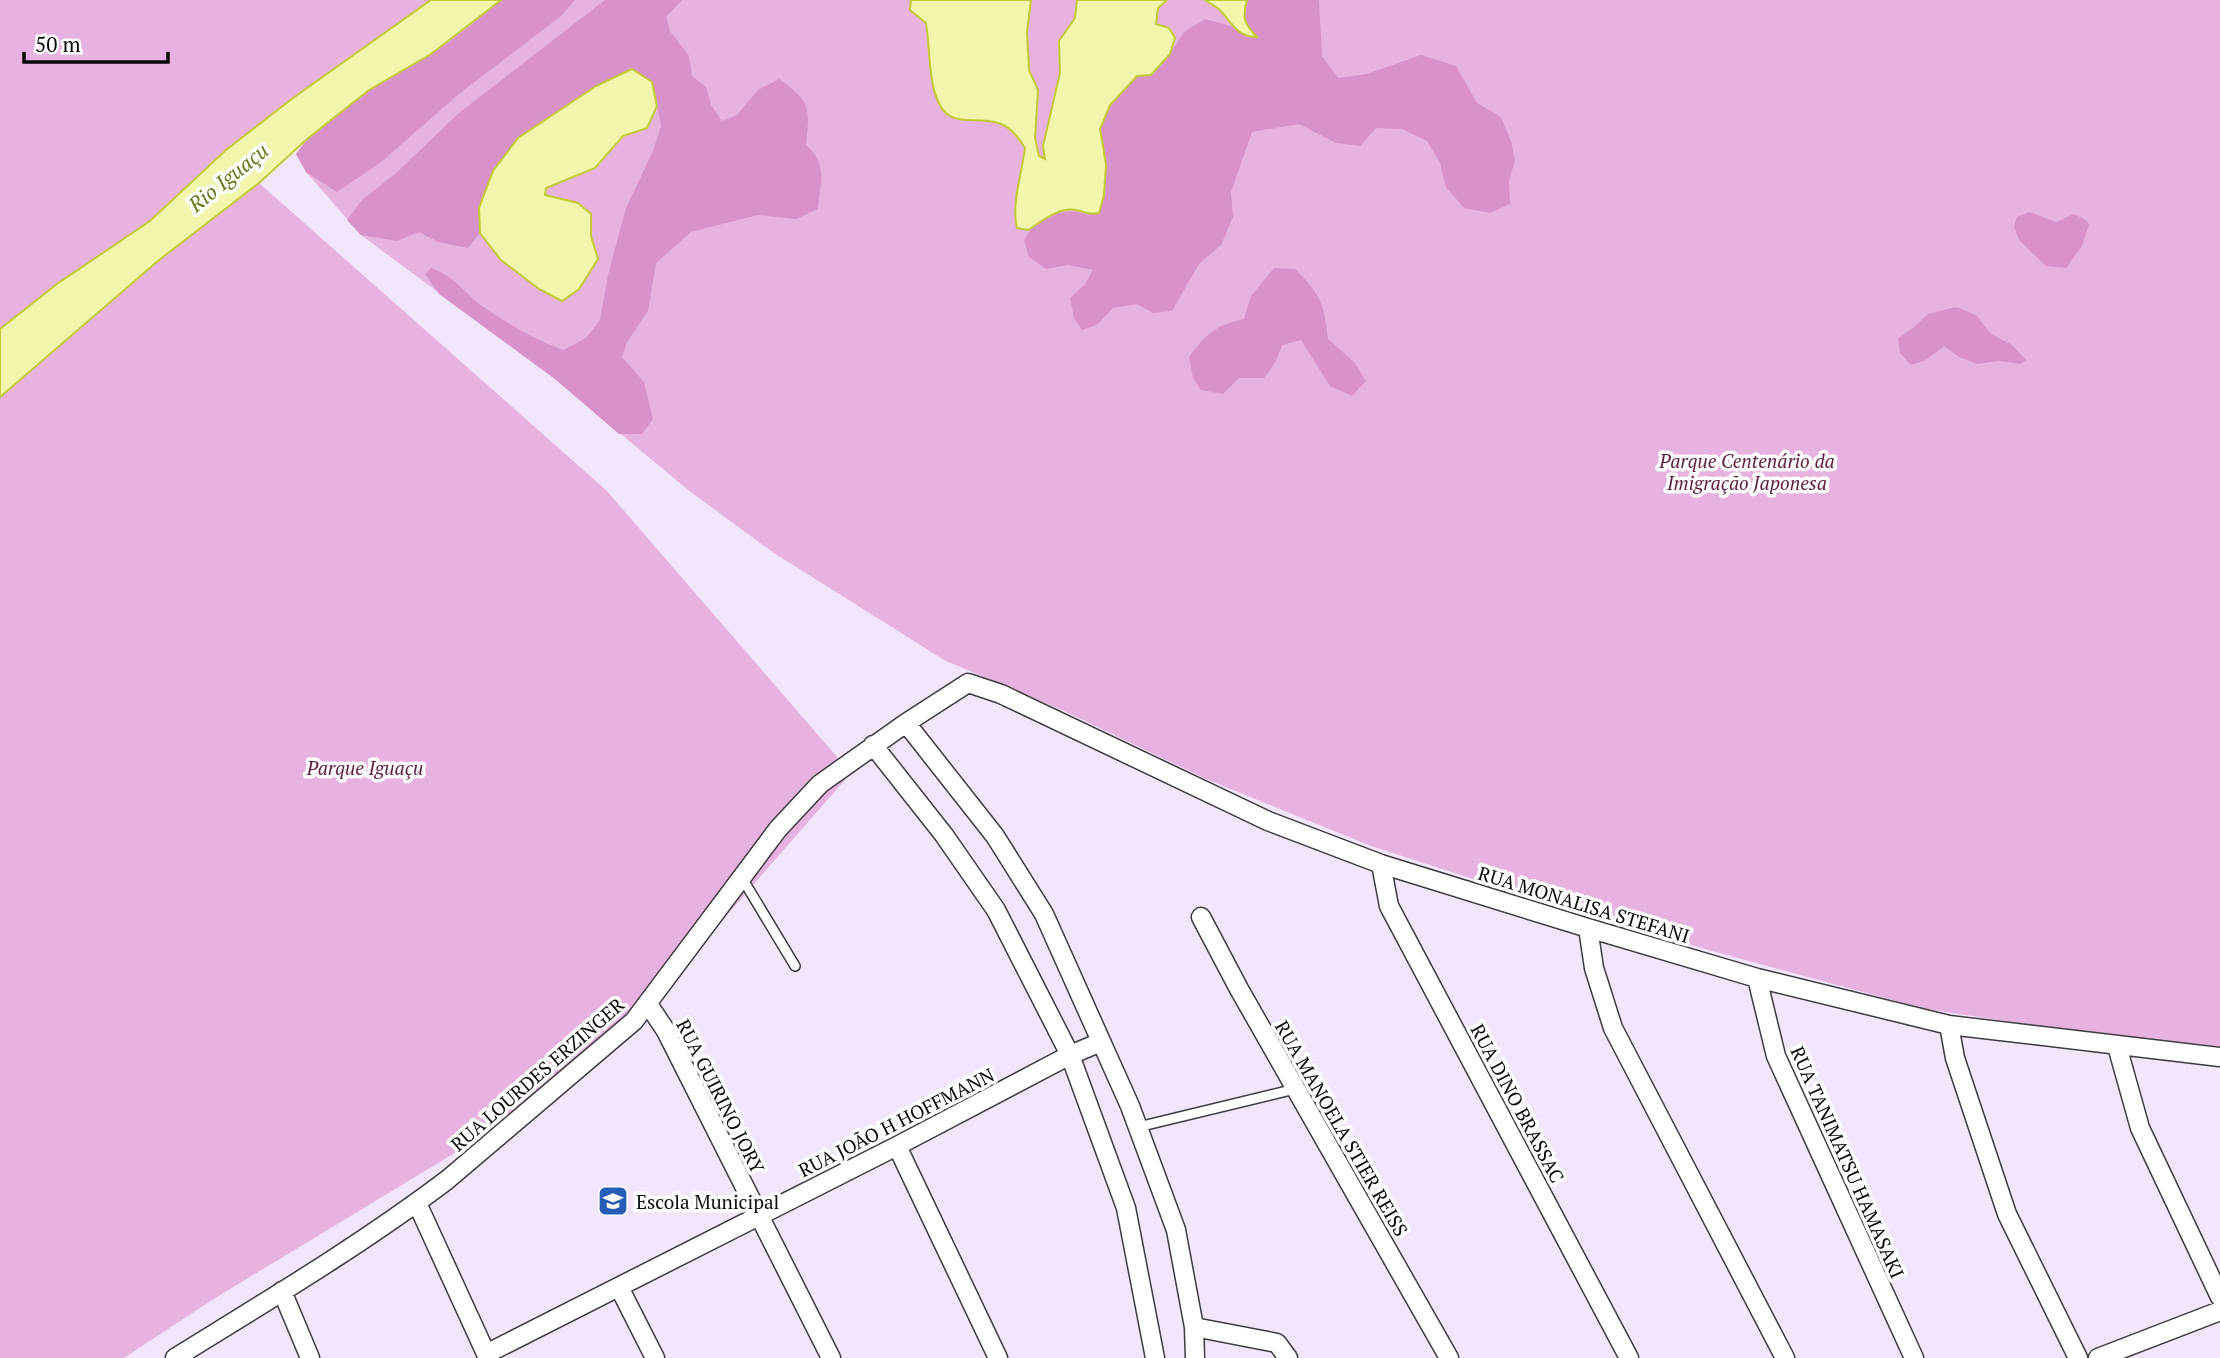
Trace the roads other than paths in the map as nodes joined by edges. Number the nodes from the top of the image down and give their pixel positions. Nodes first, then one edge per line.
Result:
1 (968, 683) joint
2 (906, 723) junction
3 (873, 745) junction
4 (1381, 863) junction
5 (741, 876) junction
6 (1201, 917) dead end
7 (1588, 929) junction
8 (795, 965) dead end
9 (1757, 978) junction
10 (648, 1004) junction
11 (1949, 1025) junction
12 (1101, 1042) junction
13 (2116, 1046) junction
14 (1070, 1055) junction
15 (2220, 1057) edge
16 (1295, 1089) junction
17 (1138, 1127) junction
18 (897, 1146) junction
19 (417, 1203) junction
20 (758, 1217) junction
21 (619, 1287) junction
22 (282, 1291) junction
23 (2220, 1297) edge
24 (2220, 1311) edge
25 (1194, 1327) junction
26 (487, 1356) edge
27 (175, 1358) edge
28 (310, 1358) edge
29 (655, 1358) edge
30 (831, 1358) edge
31 (998, 1358) edge
32 (1155, 1358) edge
33 (1195, 1358) edge
34 (1288, 1358) edge
35 (1449, 1358) edge
36 (1629, 1358) edge
37 (1785, 1358) edge
38 (1914, 1358) edge
39 (2078, 1358) edge
40 (2098, 1358) edge

1 - 2 street, RUA LOURDES ERZINGER
1 - 4 street, RUA MONALISA STEFANI
2 - 3 street, RUA LOURDES ERZINGER
2 - 12 street
3 - 5 street, RUA LOURDES ERZINGER
3 - 14 street
4 - 7 street, RUA MONALISA STEFANI
4 - 36 street, RUA DINO BRASSAC
5 - 8 lane
5 - 10 street, RUA LOURDES ERZINGER
6 - 16 street, RUA MANOELA STIER REISS
7 - 9 street, RUA MONALISA STEFANI
7 - 37 street
9 - 11 street, RUA MONALISA STEFANI
9 - 38 street, RUA TANIMATSU HAMASAKI
10 - 19 street, RUA LOURDES ERZINGER
10 - 20 street, RUA GUIRINO JORY
11 - 13 street, RUA MONALISA STEFANI
11 - 39 street
12 - 14 street, RUA JOÃO H HOFFMANN
12 - 17 street
13 - 15 street, RUA MONALISA STEFANI
13 - 23 street
14 - 18 street, RUA JOÃO H HOFFMANN
14 - 32 street
16 - 17 lane
16 - 35 street, RUA MANOELA STIER REISS
17 - 25 street
18 - 20 street, RUA JOÃO H HOFFMANN
18 - 31 street
19 - 22 street, RUA LOURDES ERZINGER
19 - 26 street
20 - 21 street, RUA JOÃO H HOFFMANN
20 - 30 street, RUA GUIRINO JORY
21 - 26 street, RUA JOÃO H HOFFMANN
21 - 29 street
22 - 27 street, RUA LOURDES ERZINGER
22 - 28 street
24 - 40 street
25 - 33 street
25 - 34 street

